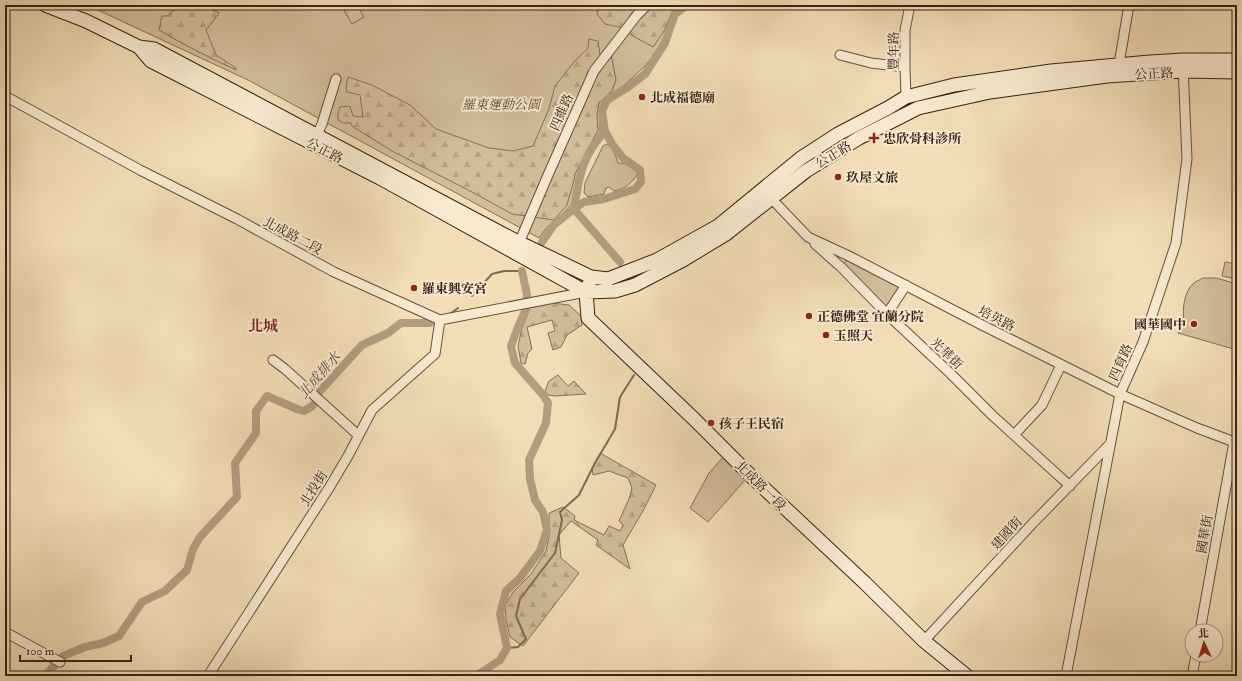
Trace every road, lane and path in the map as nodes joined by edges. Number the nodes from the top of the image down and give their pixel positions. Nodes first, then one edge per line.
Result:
1 (45, 5) edge
2 (647, 5) edge
3 (910, 5) edge
4 (1129, 5) edge
5 (840, 55) dead end
6 (1237, 60) edge
7 (1183, 66) junction
8 (905, 67) junction
9 (1119, 70) junction
10 (1237, 72) edge
11 (336, 79) dead end
12 (5, 96) edge
13 (906, 97) junction
14 (314, 140) junction
15 (766, 194) junction
16 (808, 237) junction
17 (516, 247) junction
18 (590, 277) junction
19 (906, 285) junction
20 (586, 292) junction
21 (887, 314) junction
22 (440, 320) junction
23 (273, 360) dead end
24 (1061, 365) junction
25 (1120, 394) junction
26 (358, 435) junction
27 (1014, 435) junction
28 (1236, 442) edge
29 (1110, 444) junction
30 (1070, 486) junction
31 (1202, 623) edge
32 (5, 632) edge
33 (924, 641) junction
34 (57, 660) dead end
35 (1194, 663) edge
36 (208, 676) edge
37 (967, 676) edge
38 (1066, 676) edge
39 (1192, 676) edge

1 - 14 street, 公正路
2 - 17 street, 四維路
3 - 8 street, 豐年路
4 - 9 street
5 - 8 street
6 - 7 street, 公正路
7 - 9 street, 公正路
7 - 10 street, 公正路
7 - 25 street, 四育路
8 - 13 street, 豐年路
9 - 13 street, 公正路
9 - 15 street, 公正路
11 - 14 street
12 - 22 street, 北成路二段
13 - 15 street, 公正路
14 - 17 street, 公正路
15 - 16 street, 培英路
15 - 18 street, 公正路
15 - 20 street, 公正路
16 - 19 street, 培英路
16 - 21 street, 光華街
17 - 18 street, 公正路
17 - 20 street, 公正路
18 - 20 street, 北成路一段
19 - 21 street
19 - 24 street, 培英路
20 - 22 street
20 - 33 street, 北成路一段
21 - 27 street, 光華街
22 - 26 street, 北投街
23 - 26 street
24 - 25 street, 培英路
24 - 27 street
25 - 28 street, 培英路
25 - 29 street, 四育路
26 - 36 street, 北投街
27 - 30 street, 光華街
28 - 31 street, 國華街
29 - 30 street, 建國街
29 - 38 street, 四育路
30 - 33 street, 建國街
32 - 34 street
33 - 37 street, 北成路一段
35 - 39 street

